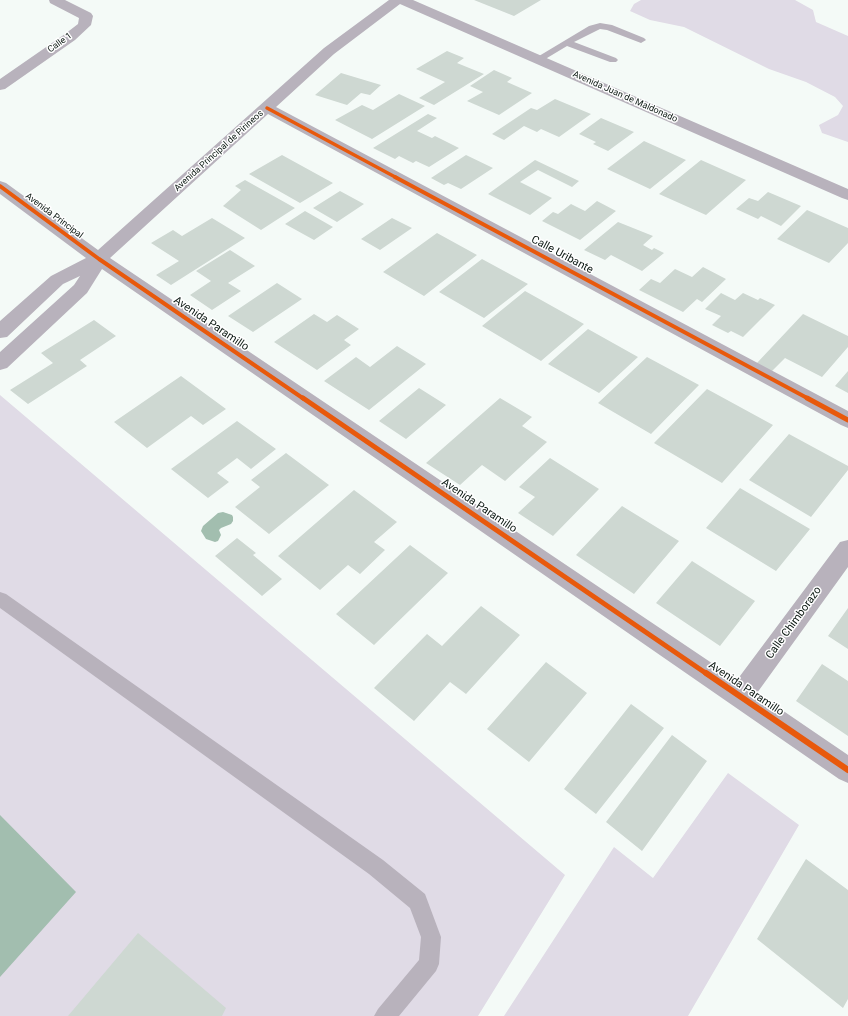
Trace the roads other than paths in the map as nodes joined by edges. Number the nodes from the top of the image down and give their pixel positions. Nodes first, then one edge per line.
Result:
1 (55, 0) edge
2 (397, 0) edge
3 (402, 0) edge
4 (641, 40) dead end
5 (567, 43) junction
6 (539, 59) junction
7 (613, 60) dead end
8 (0, 86) edge
9 (268, 108) junction
10 (0, 186) edge
11 (848, 195) edge
12 (99, 259) junction
13 (0, 332) edge
14 (0, 362) edge
15 (848, 420) edge
16 (848, 549) edge
17 (0, 599) edge
18 (740, 696) junction
19 (848, 770) edge
20 (385, 1016) edge

1 - 8 street, Calle 1
2 - 9 street, Avenida Principal de Pirineos
3 - 6 street, Avenida Juan de Maldonado
4 - 5 lane
5 - 6 lane
5 - 7 lane
6 - 11 street, Avenida Juan de Maldonado
9 - 12 street, Avenida Principal de Pirineos
9 - 15 street, Calle Uribante
10 - 12 street, Avenida Principal
12 - 13 street, Avenida Principal de Pirineos
12 - 14 street, Avenida Principal de Pirineos
12 - 18 street, Avenida Paramillo
16 - 18 street, Calle Chimborazo
17 - 20 lane
18 - 19 street, Avenida Paramillo

